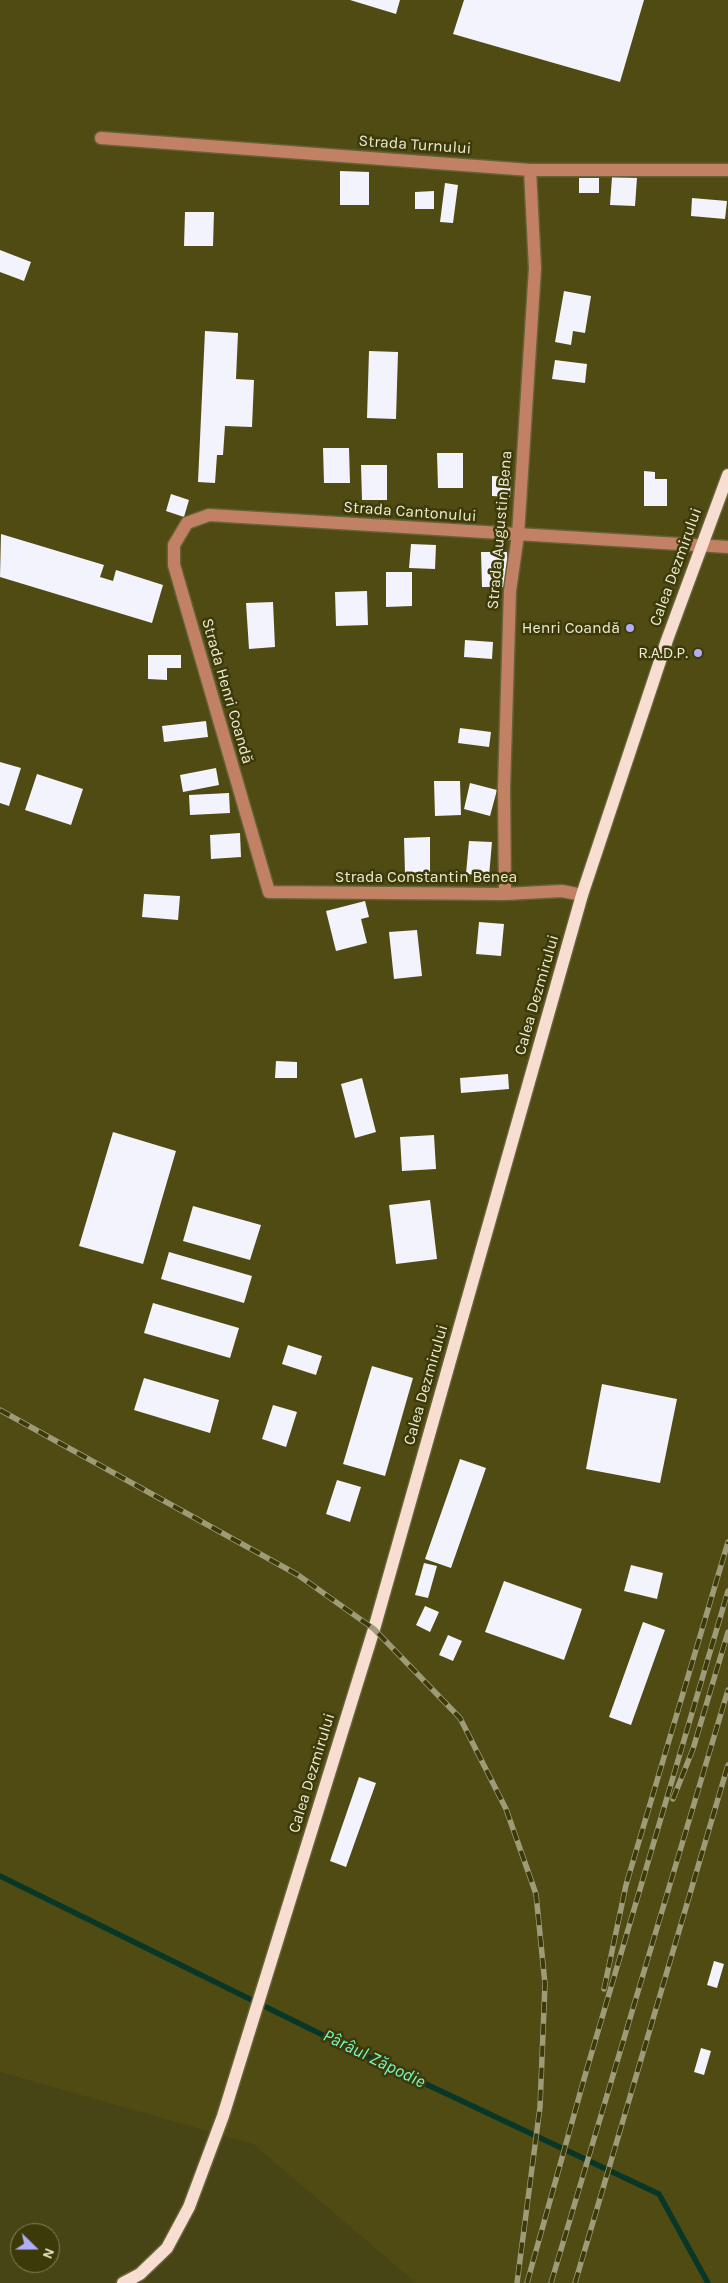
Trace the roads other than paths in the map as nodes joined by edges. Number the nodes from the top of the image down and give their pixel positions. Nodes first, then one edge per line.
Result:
1 (101, 138) dead end
2 (530, 170) junction
3 (728, 170) edge
4 (728, 475) edge
5 (209, 515) joint
6 (518, 535) junction
7 (701, 546) junction
8 (728, 547) edge
9 (269, 892) joint
10 (505, 894) junction
11 (582, 895) junction
12 (123, 2283) edge

1 - 2 street, Strada Turnului
2 - 3 street, Strada Turnului
2 - 6 street, Strada Augustin Bena
4 - 7 main road, Calea Dezmirului
5 - 6 street, Strada Cantonului
5 - 9 street, Strada Henri Coandă
6 - 7 street, Strada Cantonului
6 - 10 street, Strada Augustin Bena
7 - 8 street, Strada Cantonului
7 - 11 main road, Calea Dezmirului
9 - 10 street, Strada Constantin Benea
10 - 11 street, Strada Constantin Benea
11 - 12 main road, Calea Dezmirului

